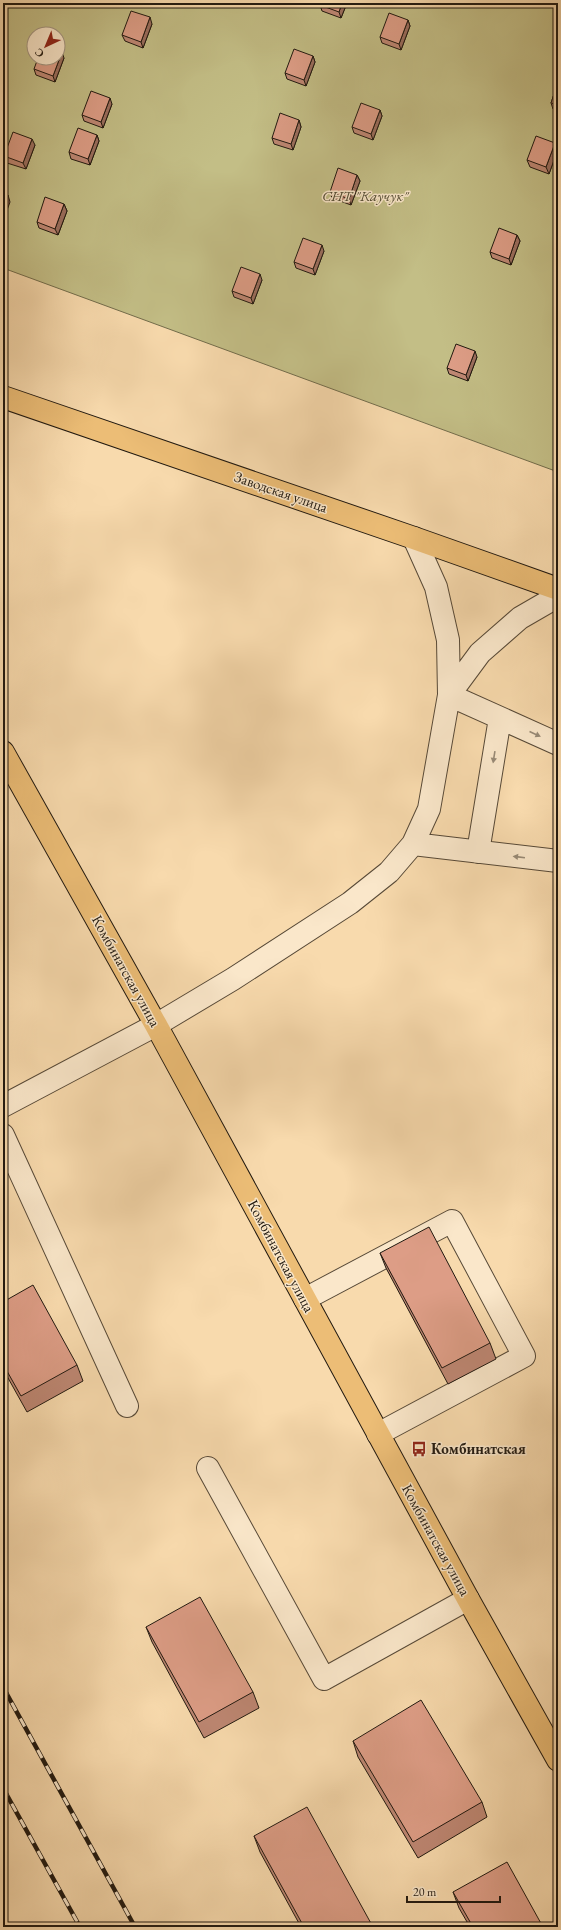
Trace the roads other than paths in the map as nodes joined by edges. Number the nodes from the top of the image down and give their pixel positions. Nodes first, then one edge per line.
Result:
1 (3, 397) edge
2 (414, 538) junction
3 (558, 589) edge
4 (558, 596) edge
5 (449, 695) junction
6 (500, 718) junction
7 (558, 744) edge
8 (3, 752) edge
9 (413, 844) junction
10 (478, 852) junction
11 (558, 861) edge
12 (156, 1025) junction
13 (3, 1106) edge
14 (3, 1135) edge
15 (305, 1299) junction
16 (127, 1406) dead end
17 (378, 1434) junction
18 (208, 1468) dead end
19 (468, 1599) junction
20 (558, 1760) edge

1 - 2 main road, Заводская улица
2 - 3 main road, Заводская улица
2 - 5 lane
4 - 5 lane
5 - 6 lane
5 - 9 lane
6 -> 7 lane
6 -> 10 lane
8 - 12 main road, Комбинатская улица
9 - 10 lane
9 - 12 lane
11 -> 10 lane
12 - 13 lane
12 - 15 main road, Комбинатская улица
14 - 16 lane
15 - 17 main road, Комбинатская улица
15 - 17 lane
17 - 19 main road, Комбинатская улица
18 - 19 lane
19 - 20 main road, Комбинатская улица

